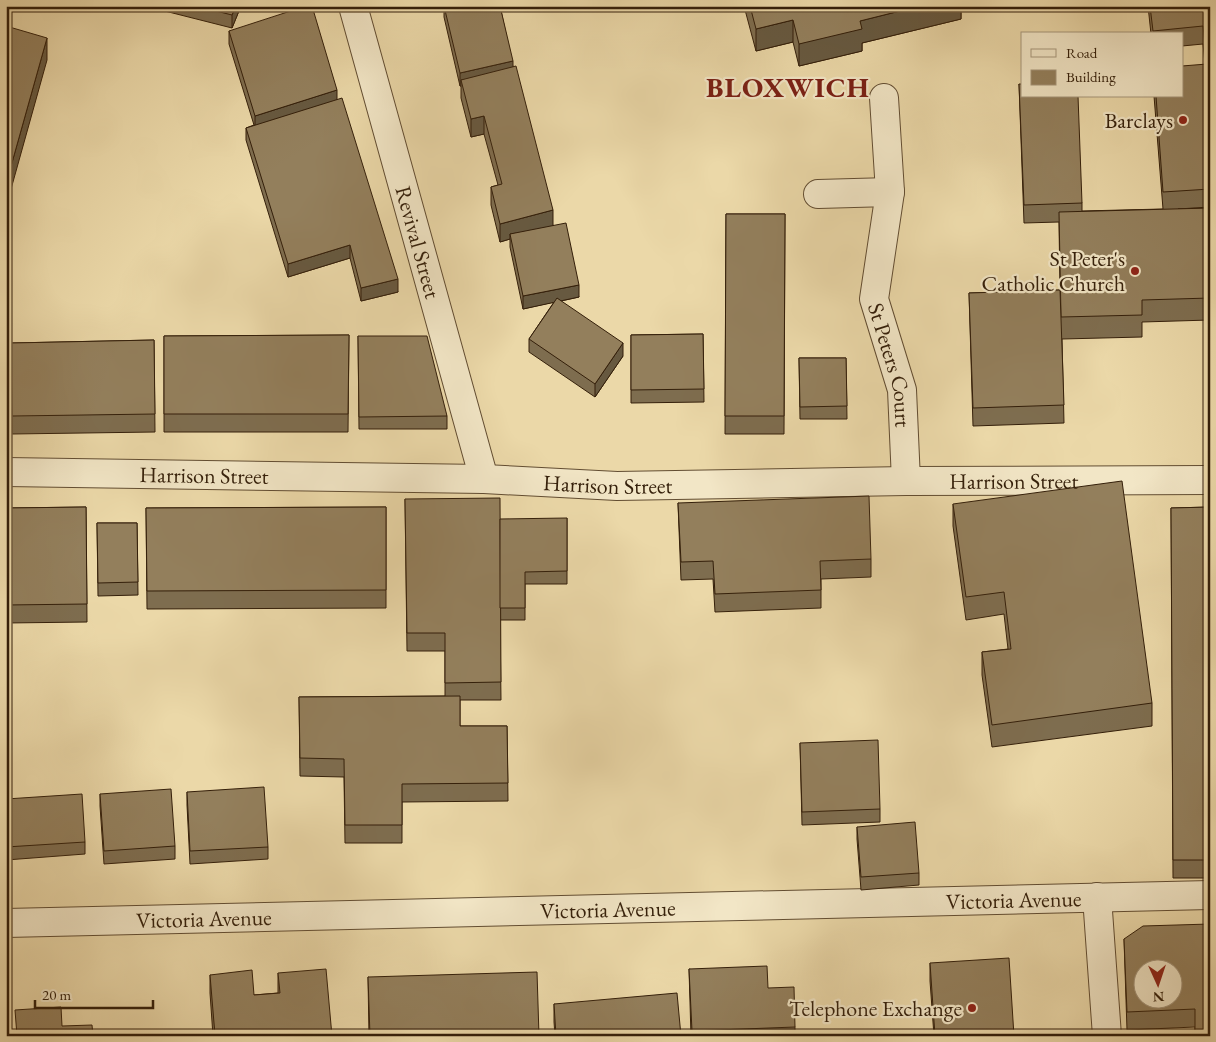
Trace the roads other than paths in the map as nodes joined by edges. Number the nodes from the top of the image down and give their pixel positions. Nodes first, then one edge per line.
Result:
1 (353, 6) edge
2 (884, 98) dead end
3 (890, 192) junction
4 (818, 194) dead end
5 (6, 472) edge
6 (484, 479) junction
7 (1210, 480) edge
8 (906, 481) junction
9 (1210, 895) edge
10 (1096, 897) junction
11 (6, 923) edge
12 (1106, 1036) edge

1 - 6 street, Revival Street
2 - 3 street, St Peters Court
3 - 4 street
3 - 8 street, St Peters Court
5 - 6 street, Harrison Street
6 - 8 street, Harrison Street
7 - 8 street, Harrison Street
9 - 10 street, Victoria Avenue
10 - 11 street, Victoria Avenue
10 - 12 street

